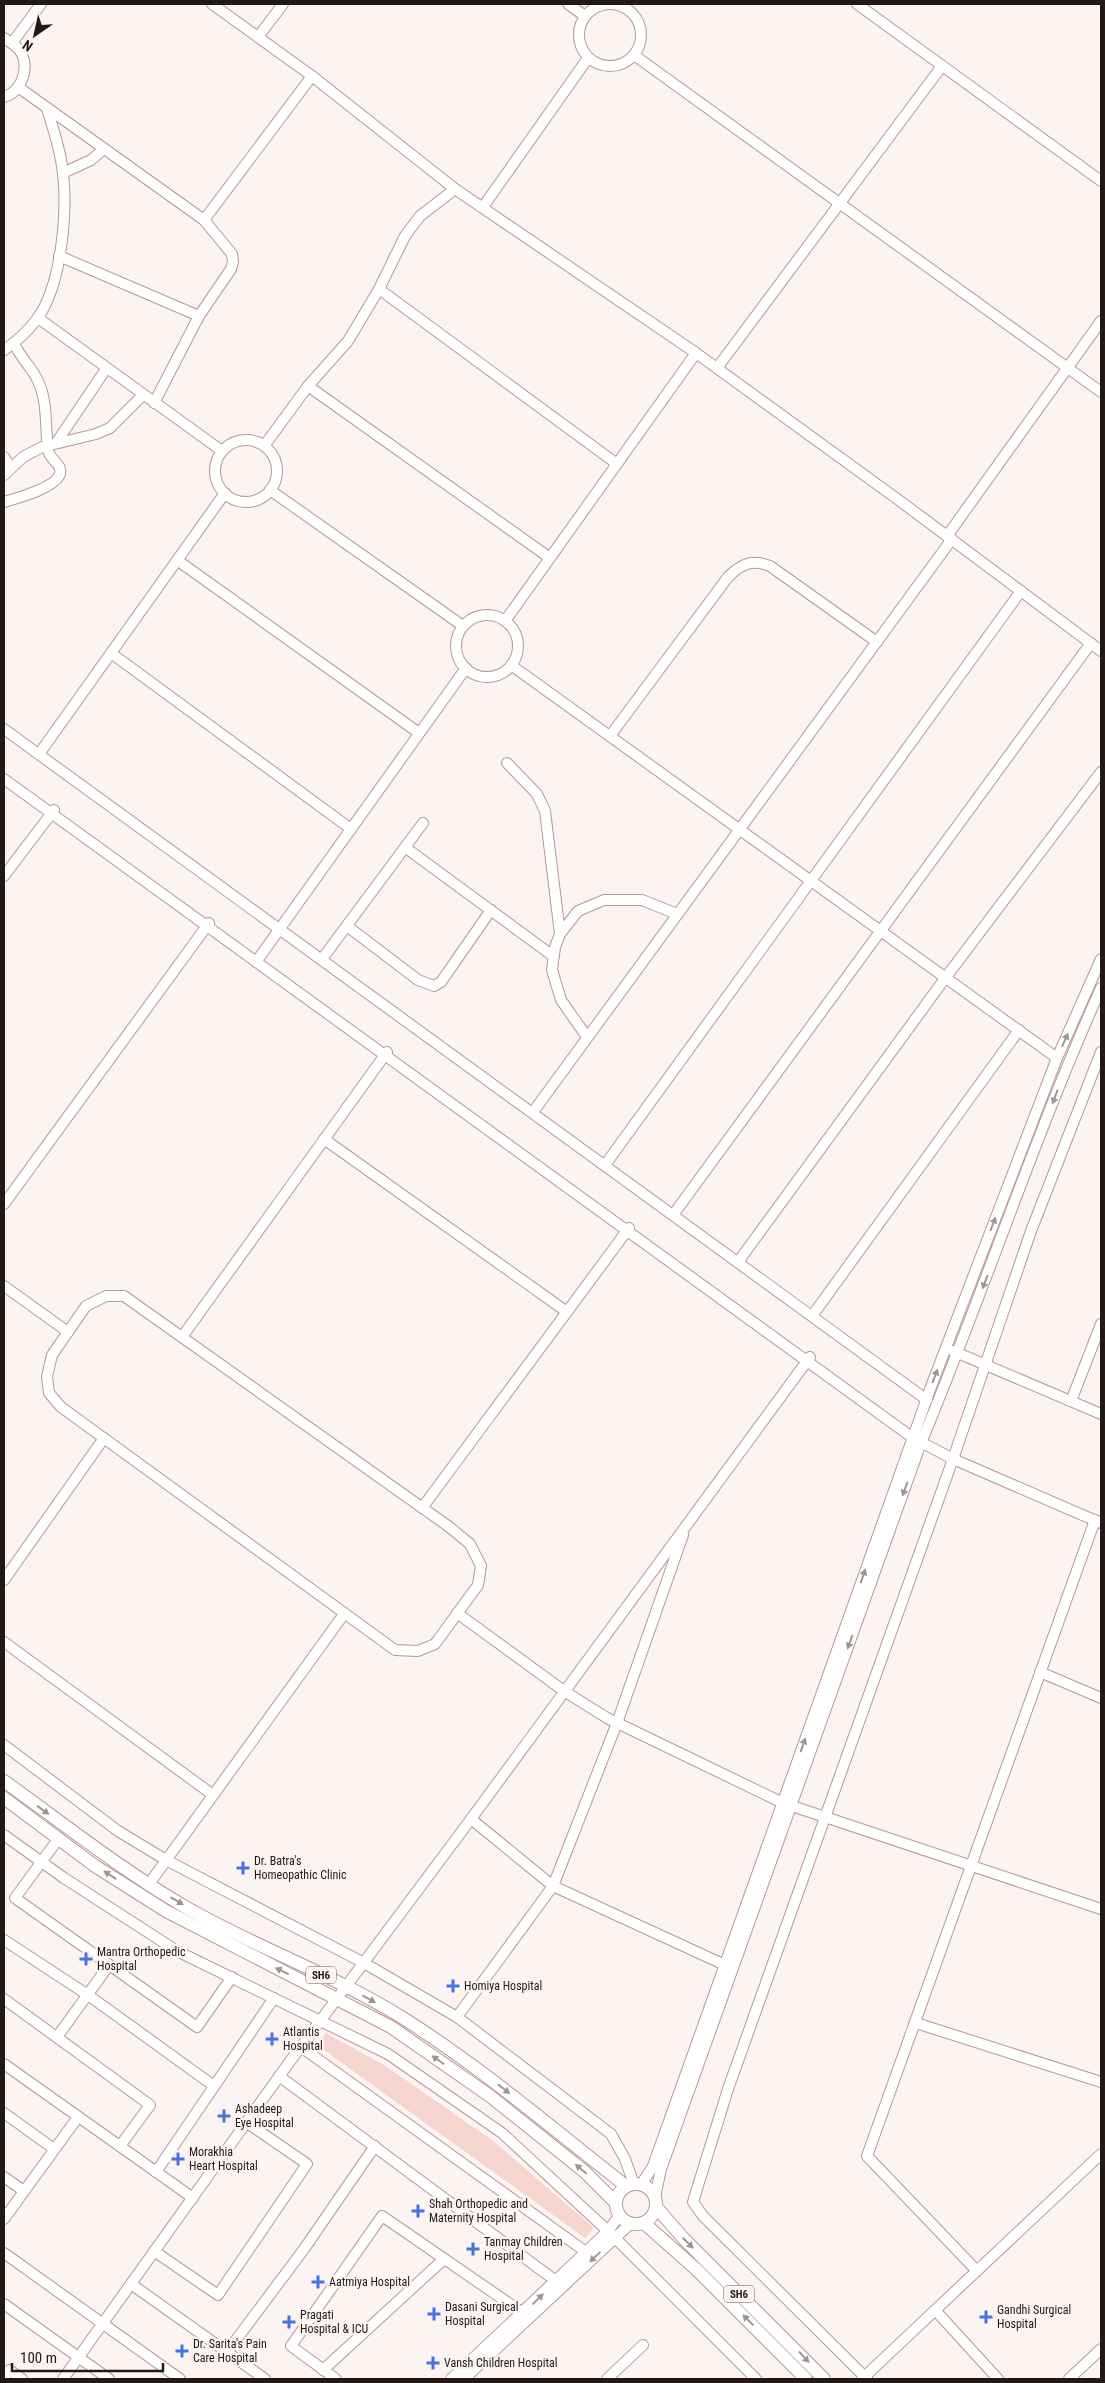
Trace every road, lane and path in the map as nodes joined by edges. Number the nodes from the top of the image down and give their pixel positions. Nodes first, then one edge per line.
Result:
1 (41, 4) edge
2 (212, 4) edge
3 (283, 4) edge
4 (568, 4) edge
5 (857, 4) edge
6 (630, 7) edge
7 (585, 16) junction
8 (258, 37) junction
9 (8, 41) edge
10 (634, 55) junction
11 (588, 58) junction
12 (942, 66) junction
13 (312, 76) junction
14 (18, 87) junction
15 (4, 96) edge
16 (47, 108) junction
17 (104, 149) junction
18 (63, 173) junction
19 (1101, 182) edge
20 (455, 189) junction
21 (840, 204) junction
22 (483, 207) junction
23 (204, 220) junction
24 (59, 256) junction
25 (379, 289) junction
26 (199, 316) junction
27 (38, 318) junction
28 (1101, 321) edge
29 (14, 343) junction
30 (4, 350) edge
31 (696, 353) junction
32 (717, 368) junction
33 (1068, 368) junction
34 (106, 369) junction
35 (308, 386) junction
36 (1101, 392) edge
37 (143, 395) junction
38 (154, 403) junction
39 (52, 444) junction
40 (264, 446) junction
41 (222, 452) junction
42 (4, 456) edge
43 (617, 464) junction
44 (7, 472) edge
45 (270, 490) junction
46 (225, 493) junction
47 (4, 502) edge
48 (949, 538) junction
49 (550, 558) junction
50 (177, 560) junction
51 (1021, 591) junction
52 (505, 621) junction
53 (463, 626) junction
54 (877, 642) junction
55 (1091, 643) junction
56 (1101, 651) edge
57 (110, 653) junction
58 (512, 665) junction
59 (466, 668) junction
60 (4, 729) edge
61 (419, 734) junction
62 (610, 736) junction
63 (39, 754) junction
64 (507, 763) dead end
65 (1101, 772) edge
66 (4, 773) edge
67 (4, 779) edge
68 (53, 812) junction
69 (423, 823) dead end
70 (351, 829) junction
71 (739, 829) junction
72 (406, 848) junction
73 (4, 876) edge
74 (812, 881) junction
75 (491, 910) junction
76 (677, 914) junction
77 (208, 924) junction
78 (348, 926) junction
79 (280, 928) junction
80 (881, 931) junction
81 (560, 934) junction
82 (553, 956) junction
83 (322, 959) junction
84 (1101, 959) edge
85 (257, 960) junction
86 (946, 977) junction
87 (1097, 977) edge
88 (1101, 988) edge
89 (1019, 1030) junction
90 (587, 1038) junction
91 (1101, 1052) edge
92 (386, 1054) junction
93 (1057, 1058) junction
94 (533, 1112) junction
95 (324, 1139) junction
96 (604, 1165) junction
97 (4, 1204) edge
98 (673, 1215) junction
99 (628, 1230) junction
100 (738, 1262) junction
101 (4, 1286) edge
102 (568, 1312) junction
103 (812, 1316) junction
104 (1101, 1324) edge
105 (68, 1332) junction
106 (182, 1337) junction
107 (946, 1348) junction
108 (958, 1353) junction
109 (808, 1359) junction
110 (985, 1364) junction
111 (927, 1400) junction
112 (1071, 1401) junction
113 (1101, 1414) edge
114 (104, 1438) junction
115 (920, 1440) junction
116 (953, 1458) junction
117 (422, 1508) junction
118 (1098, 1522) edge
119 (686, 1525) junction
120 (4, 1580) edge
121 (457, 1613) junction
122 (344, 1614) junction
123 (4, 1642) edge
124 (1040, 1672) junction
125 (564, 1691) junction
126 (1101, 1698) edge
127 (617, 1722) junction
128 (4, 1744) edge
129 (4, 1781) edge
130 (213, 1796) junction
131 (4, 1798) edge
132 (787, 1804) junction
133 (826, 1817) junction
134 (471, 1819) junction
135 (4, 1835) edge
136 (59, 1838) junction
137 (166, 1860) junction
138 (42, 1862) junction
139 (970, 1865) junction
140 (149, 1884) junction
141 (552, 1886) junction
142 (1101, 1909) edge
143 (4, 1940) edge
144 (364, 1963) junction
145 (110, 1965) junction
146 (725, 1965) junction
147 (232, 1978) junction
148 (347, 1987) junction
149 (88, 1995) junction
150 (4, 1998) edge
151 (274, 1998) junction
152 (338, 1998) junction
153 (457, 2017) junction
154 (321, 2020) junction
155 (916, 2023) junction
156 (57, 2037) junction
157 (301, 2047) junction
158 (4, 2064) edge
159 (279, 2076) junction
160 (1101, 2082) edge
161 (214, 2086) junction
162 (4, 2113) edge
163 (78, 2116) junction
164 (246, 2122) junction
165 (120, 2146) junction
166 (375, 2146) junction
167 (54, 2149) junction
168 (1101, 2154) edge
169 (156, 2172) junction
170 (4, 2176) edge
171 (634, 2185) junction
172 (24, 2191) junction
173 (193, 2198) junction
174 (655, 2202) junction
175 (618, 2209) junction
176 (4, 2219) edge
177 (644, 2223) junction
178 (630, 2224) junction
179 (612, 2234) junction
180 (154, 2252) junction
181 (586, 2252) junction
182 (4, 2253) edge
183 (444, 2259) junction
184 (976, 2271) junction
185 (556, 2281) junction
186 (131, 2284) junction
187 (4, 2304) edge
188 (935, 2310) junction
189 (523, 2313) junction
190 (103, 2324) junction
191 (643, 2345) dead end
192 (1101, 2349) edge
193 (227, 2352) junction
194 (79, 2357) junction
195 (323, 2370) junction
196 (615, 2377) edge
197 (4, 2378) edge
198 (460, 2378) edge
199 (864, 2378) edge
200 (22, 2379) edge
201 (63, 2379) edge
202 (109, 2379) edge
203 (180, 2379) edge
204 (265, 2379) edge
205 (336, 2379) edge
206 (756, 2379) edge
207 (806, 2379) edge
208 (824, 2379) edge
209 (998, 2379) edge
210 (1069, 2379) edge

1 - 9 street
2 - 8 street
3 - 8 street
4 - 7 street
5 - 12 street
6 - 7 street
6 - 10 street
7 - 11 street
8 - 13 street
9 - 14 street
10 - 11 street
10 - 21 street
11 - 22 street
12 - 19 street
12 - 21 street
13 - 20 street
13 - 23 street
14 - 15 street
14 - 16 street
16 - 17 street
16 - 18 street
17 - 18 street
17 - 23 street
18 - 24 street
20 - 22 street
20 - 25 street
21 - 32 street
21 - 33 street
22 - 31 street
23 - 26 street
24 - 26 street
24 - 27 street
25 - 35 street
25 - 43 street
26 - 38 street
27 - 29 street
27 - 34 street
28 - 33 street
29 - 30 street
29 - 39 street
31 - 32 street
31 - 43 street
32 - 48 street
33 - 36 street
33 - 48 street
34 - 37 street
34 - 39 street
35 - 40 street
35 - 49 street
37 - 38 street
37 - 39 street
38 - 41 street
39 - 44 street
39 - 47 street
40 - 41 street
40 - 45 street
41 - 46 street
42 - 44 street
43 - 49 street
45 - 46 street
45 - 53 street
46 - 50 street
48 - 51 street
48 - 54 street
49 - 52 street
50 - 57 street
50 - 61 street
51 - 55 street
51 - 74 street
52 - 53 street
52 - 58 street
53 - 59 street
54 - 62 street
54 - 71 street
55 - 56 street
55 - 80 street
57 - 63 street
57 - 70 street
58 - 59 street
58 - 62 street
59 - 61 street
60 - 63 street
61 - 70 street
62 - 71 street
63 - 79 street
64 - 81 street
65 - 86 street
66 - 68 street
67 - 68 street
68 - 73 street
68 - 77 street
69 - 72 street
70 - 79 street
71 - 74 street
71 - 76 street
72 - 75 street
72 - 78 street
74 - 80 street
74 - 96 street
75 - 78 street
75 - 82 street
76 - 81 street
76 - 90 street
77 - 85 street
77 - 97 street
78 - 83 street
79 - 83 street
79 - 85 street
80 - 86 street
80 - 98 street
81 - 82 street
82 - 90 street
83 - 94 street
84 - 87 street
85 - 92 street
86 - 89 street
86 - 100 street
93 -> 87 street
88 -> 108 street
89 - 93 street
89 - 103 street
90 - 94 street
91 - 110 street
92 - 95 street
92 - 99 street
107 -> 93 street
94 - 96 street
95 - 102 street
95 - 106 street
96 - 98 street
98 - 100 street
99 - 102 street
99 - 109 street
100 - 103 street
101 - 105 street
102 - 117 street
103 - 111 street
104 - 112 street
105 - 106 street
105 - 114 street
106 - 117 street
107 - 108 street
111 -> 107 street
108 - 110 street
108 - 115 street
109 - 115 street
109 - 119 street
110 - 112 street
110 - 116 street
111 - 115 street
112 - 113 street
114 - 120 street
114 - 122 street
115 - 116 street
115 - 132 street
116 - 118 street
116 - 133 street
117 - 121 street
118 - 124 street
119 - 125 street
119 - 127 street
121 - 122 street
121 - 125 street
122 - 130 street
123 - 130 street
124 - 126 street
124 - 139 street
125 - 127 street
125 - 134 street
127 - 132 street
127 - 141 street
128 - 137 street
129 -> 140 main road, SH6
130 - 137 street
131 - 136 main road, SH6
132 - 133 street
132 - 146 street
132 - 174 street
133 - 139 street
133 - 199 street
134 - 141 street
134 - 144 street
135 - 138 street
136 - 138 street
152 -> 136 main road, SH6
137 - 140 street
137 - 144 street
138 - 145 street
138 - 147 street
139 - 142 street
139 - 155 street
140 -> 148 main road, SH6
141 - 146 street
141 - 153 street
143 - 149 street
144 - 148 street
144 - 153 street
145 - 147 street
145 - 149 street
146 - 171 street
147 - 151 street
148 - 152 street
148 -> 171 main road, SH6
149 - 156 street
149 - 161 street
150 - 156 street
151 - 154 street
151 - 161 street
152 - 154 street
175 -> 152 main road, SH6
153 - 171 street
154 - 157 street
154 - 179 street
155 - 160 street
155 - 184 street
156 - 165 street
157 - 159 street
157 - 181 street
158 - 163 street
159 - 164 street
159 - 166 street
161 - 169 street
162 - 167 street
163 - 165 street
163 - 167 street
164 - 173 street
164 - 180 street
165 - 169 street
166 - 185 street
166 - 193 street
167 - 172 street
168 - 184 street
169 - 173 street
170 - 172 street
171 - 174 main road, SH6
171 - 175 main road
172 - 176 street
173 - 180 street
174 - 177 main road
174 -> 208 main road, SH6
175 - 178 main road, SH6
175 - 179 street
177 - 178 main road
207 -> 177 main road, SH6
178 - 179 street
179 - 181 street
179 -> 198 street
179 - 206 street
180 - 186 street
181 - 185 street
182 - 190 street
183 - 189 street
183 - 195 street
183 - 195 street
184 - 188 street
189 -> 185 street
186 - 190 street
186 - 193 street
187 - 194 street
188 - 199 street
188 - 209 street
189 - 198 street
190 - 194 street
190 - 203 street
191 - 196 street
192 - 210 street
193 - 204 street
194 - 201 street
194 - 202 street
195 - 205 street
197 - 200 street

